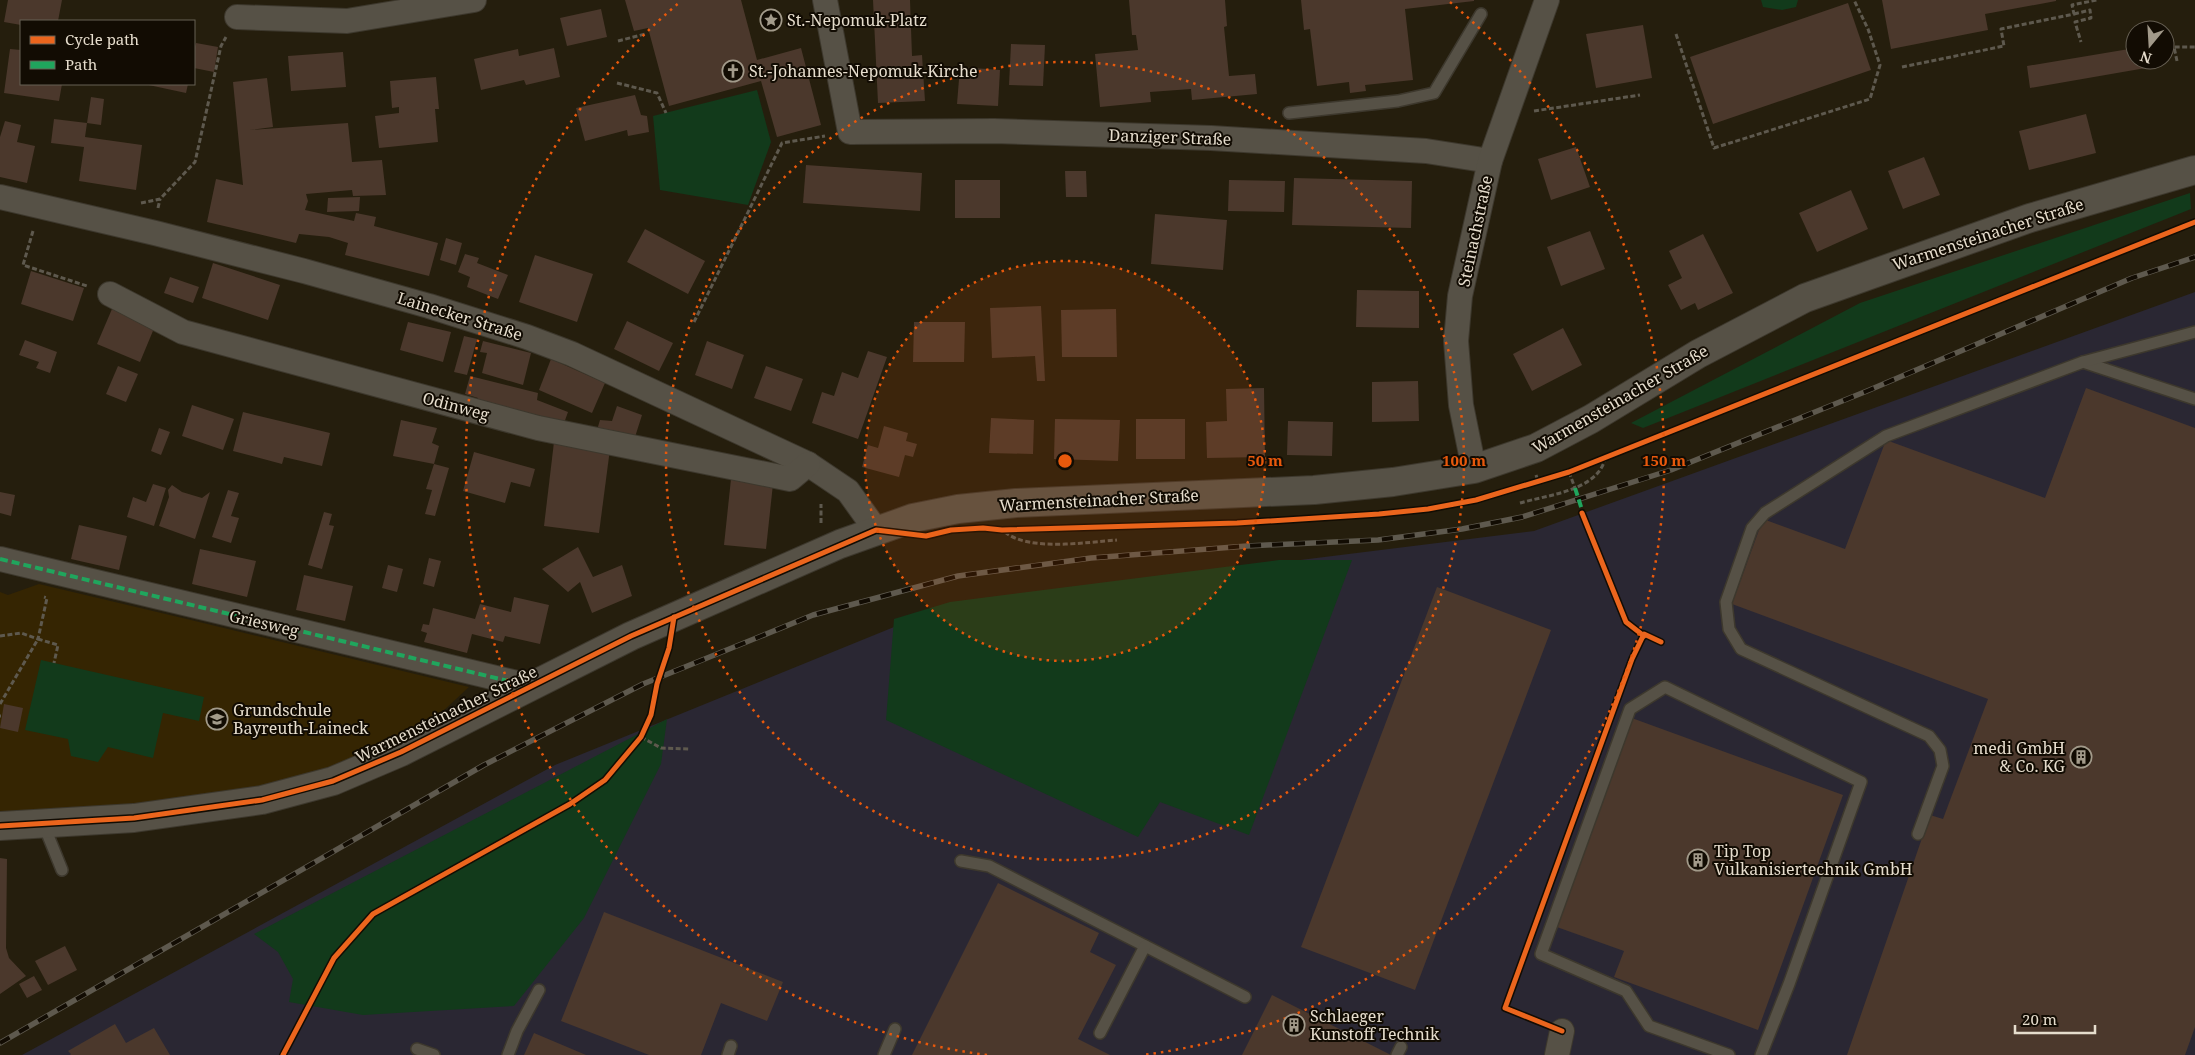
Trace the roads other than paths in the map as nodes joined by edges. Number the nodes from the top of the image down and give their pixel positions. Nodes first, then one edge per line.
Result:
1 (474, 0) edge
2 (825, 0) edge
3 (1547, 0) edge
4 (1481, 14) dead end
5 (237, 17) road end
6 (1288, 114) dead end
7 (1490, 161) junction
8 (2195, 170) edge
9 (0, 197) edge
10 (110, 294) road end
11 (2195, 332) edge
12 (2083, 362) junction
13 (2195, 399) edge
14 (817, 470) junction
15 (1474, 470) junction
16 (876, 530) junction
17 (0, 559) edge
18 (527, 689) junction
19 (43, 823) junction
20 (0, 826) edge
21 (1918, 834) dead end
22 (961, 861) dead end
23 (62, 870) dead end
24 (1145, 946) junction
25 (540, 990) dead end
26 (1245, 997) dead end
27 (895, 1029) dead end
28 (1562, 1031) dead end
29 (1100, 1033) dead end
30 (418, 1049) dead end
31 (434, 1055) edge
32 (508, 1055) edge
33 (884, 1055) edge
34 (1556, 1055) edge
35 (1729, 1055) edge
36 (1761, 1055) edge

1 - 5 street
2 - 7 street, Danziger Straße
3 - 7 street, Steinachstraße
4 - 6 lane
7 - 15 street, Steinachstraße
8 - 15 street, Warmensteinacher Straße
9 - 14 street, Lainecker Straße
10 - 14 street, Odinweg
11 - 12 lane
12 - 13 lane
12 - 21 lane
14 - 16 street, Lainecker Straße
15 - 16 street, Warmensteinacher Straße
16 - 18 street, Warmensteinacher Straße
17 - 18 street, Griesweg
18 - 19 street, Warmensteinacher Straße
19 - 20 street, Warmensteinacher Straße
19 - 23 lane
22 - 24 lane
24 - 26 lane
24 - 29 lane
25 - 32 lane
27 - 33 lane
28 - 34 street
30 - 31 lane
35 - 36 lane

